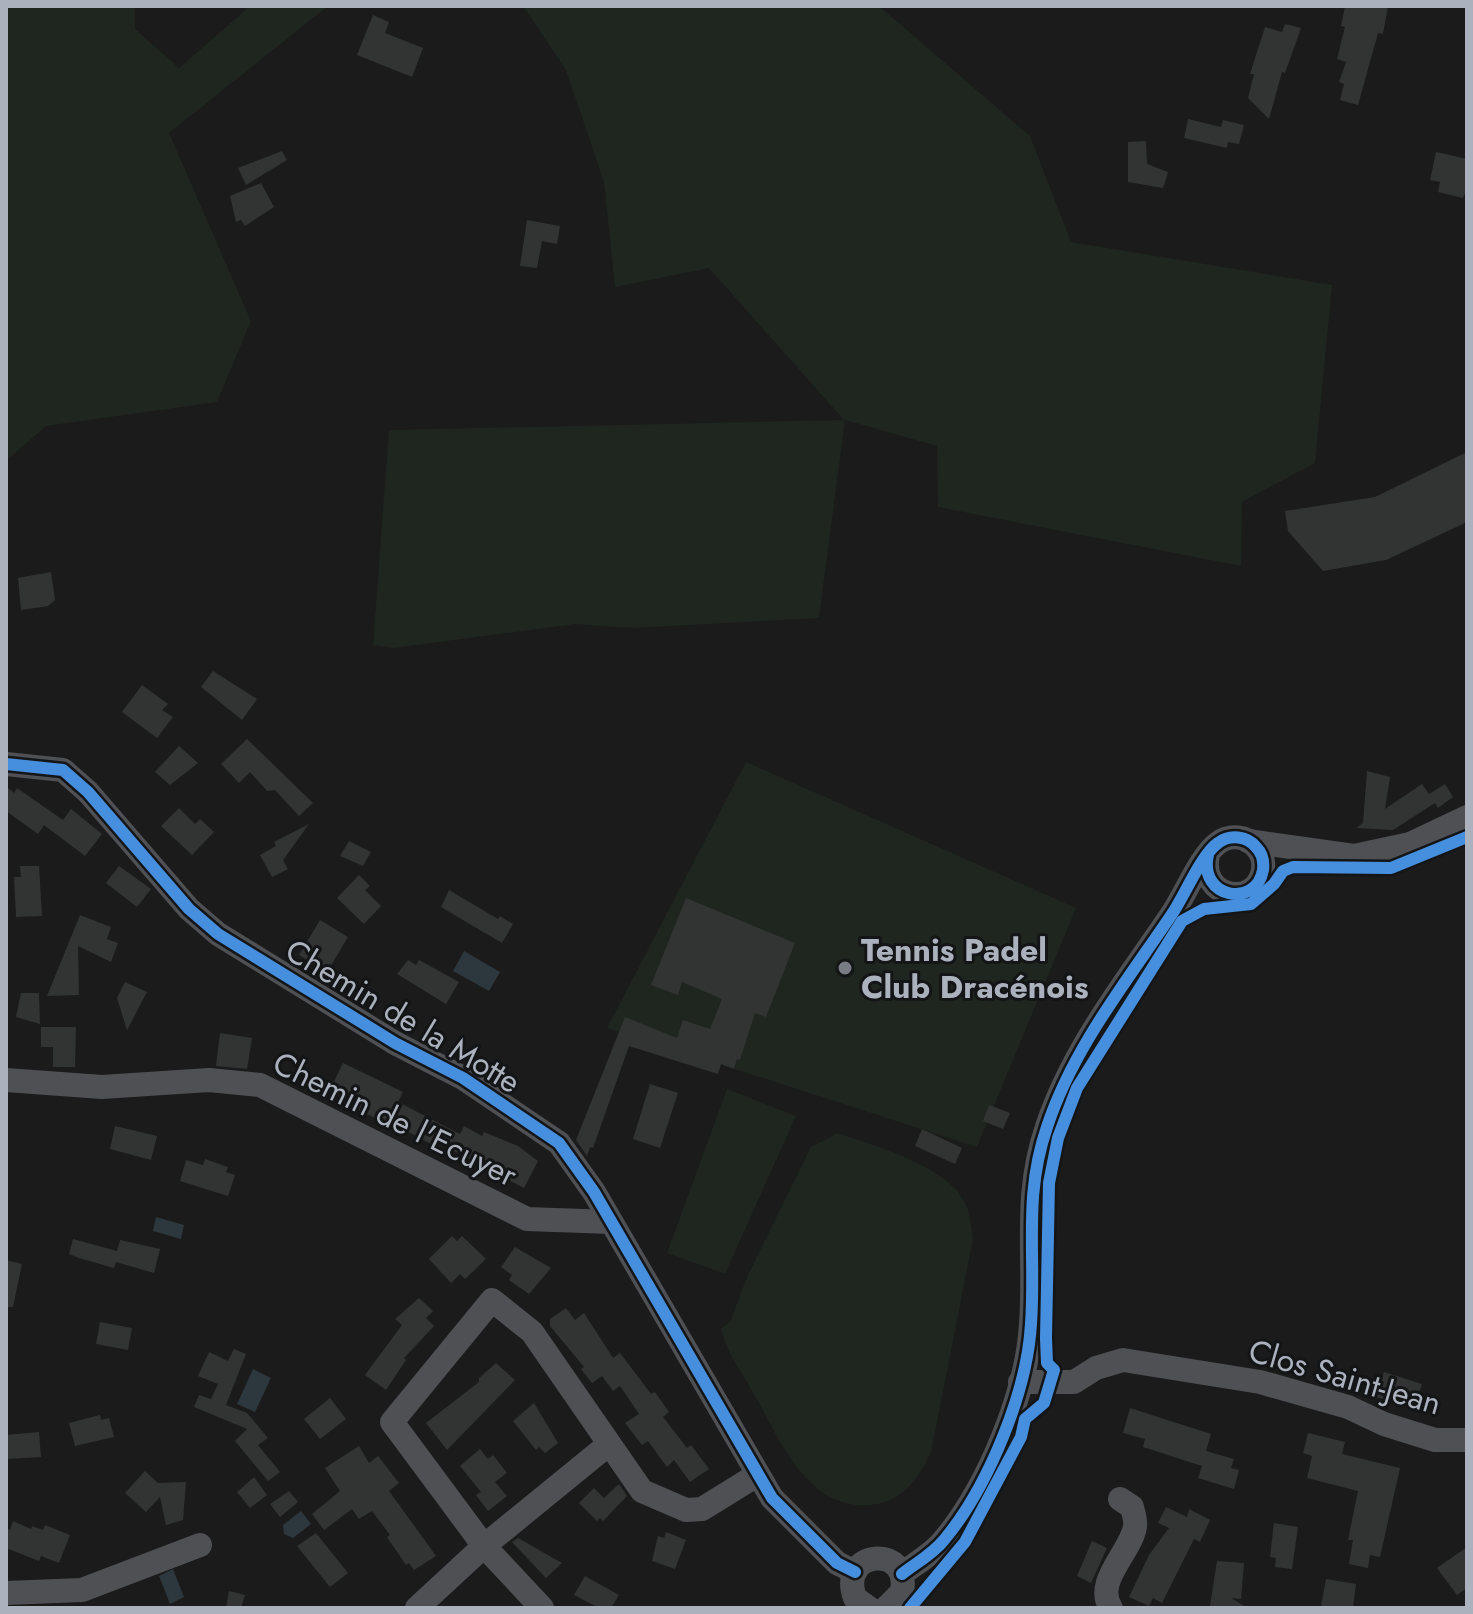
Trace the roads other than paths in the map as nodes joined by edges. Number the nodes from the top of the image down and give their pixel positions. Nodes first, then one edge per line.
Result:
1 (6, 764) edge
2 (1467, 817) edge
3 (1248, 841) junction
4 (1300, 848) junction
5 (1208, 855) junction
6 (1262, 872) junction
7 (1222, 891) junction
8 (1173, 913) junction
9 (6, 1080) edge
10 (611, 1222) junction
11 (1020, 1382) junction
12 (1467, 1440) edge
13 (609, 1444) junction
14 (757, 1475) junction
15 (1120, 1499) dead end
16 (200, 1545) dead end
17 (484, 1546) junction
18 (855, 1572) junction
19 (902, 1574) junction
20 (6, 1593) edge
21 (876, 1607) edge
22 (417, 1608) edge
23 (542, 1608) edge
24 (1111, 1608) edge

1 - 10 street, Chemin de la Motte
2 - 4 street
3 - 4 street
3 - 5 street
3 - 6 street
4 - 6 street
5 - 7 street
5 - 8 street
6 - 7 street
7 - 8 street
8 - 11 street
9 - 10 street, Chemin de l'Ecuyer
10 - 14 street, Chemin de la Motte
11 - 12 street, Clos Saint-Jean
11 - 19 street
13 - 14 street
13 - 17 street
13 - 17 street
14 - 18 street, Chemin de la Motte
15 - 24 street
16 - 20 street
17 - 22 street
17 - 23 street
18 - 19 street
18 - 21 street
19 - 21 street

